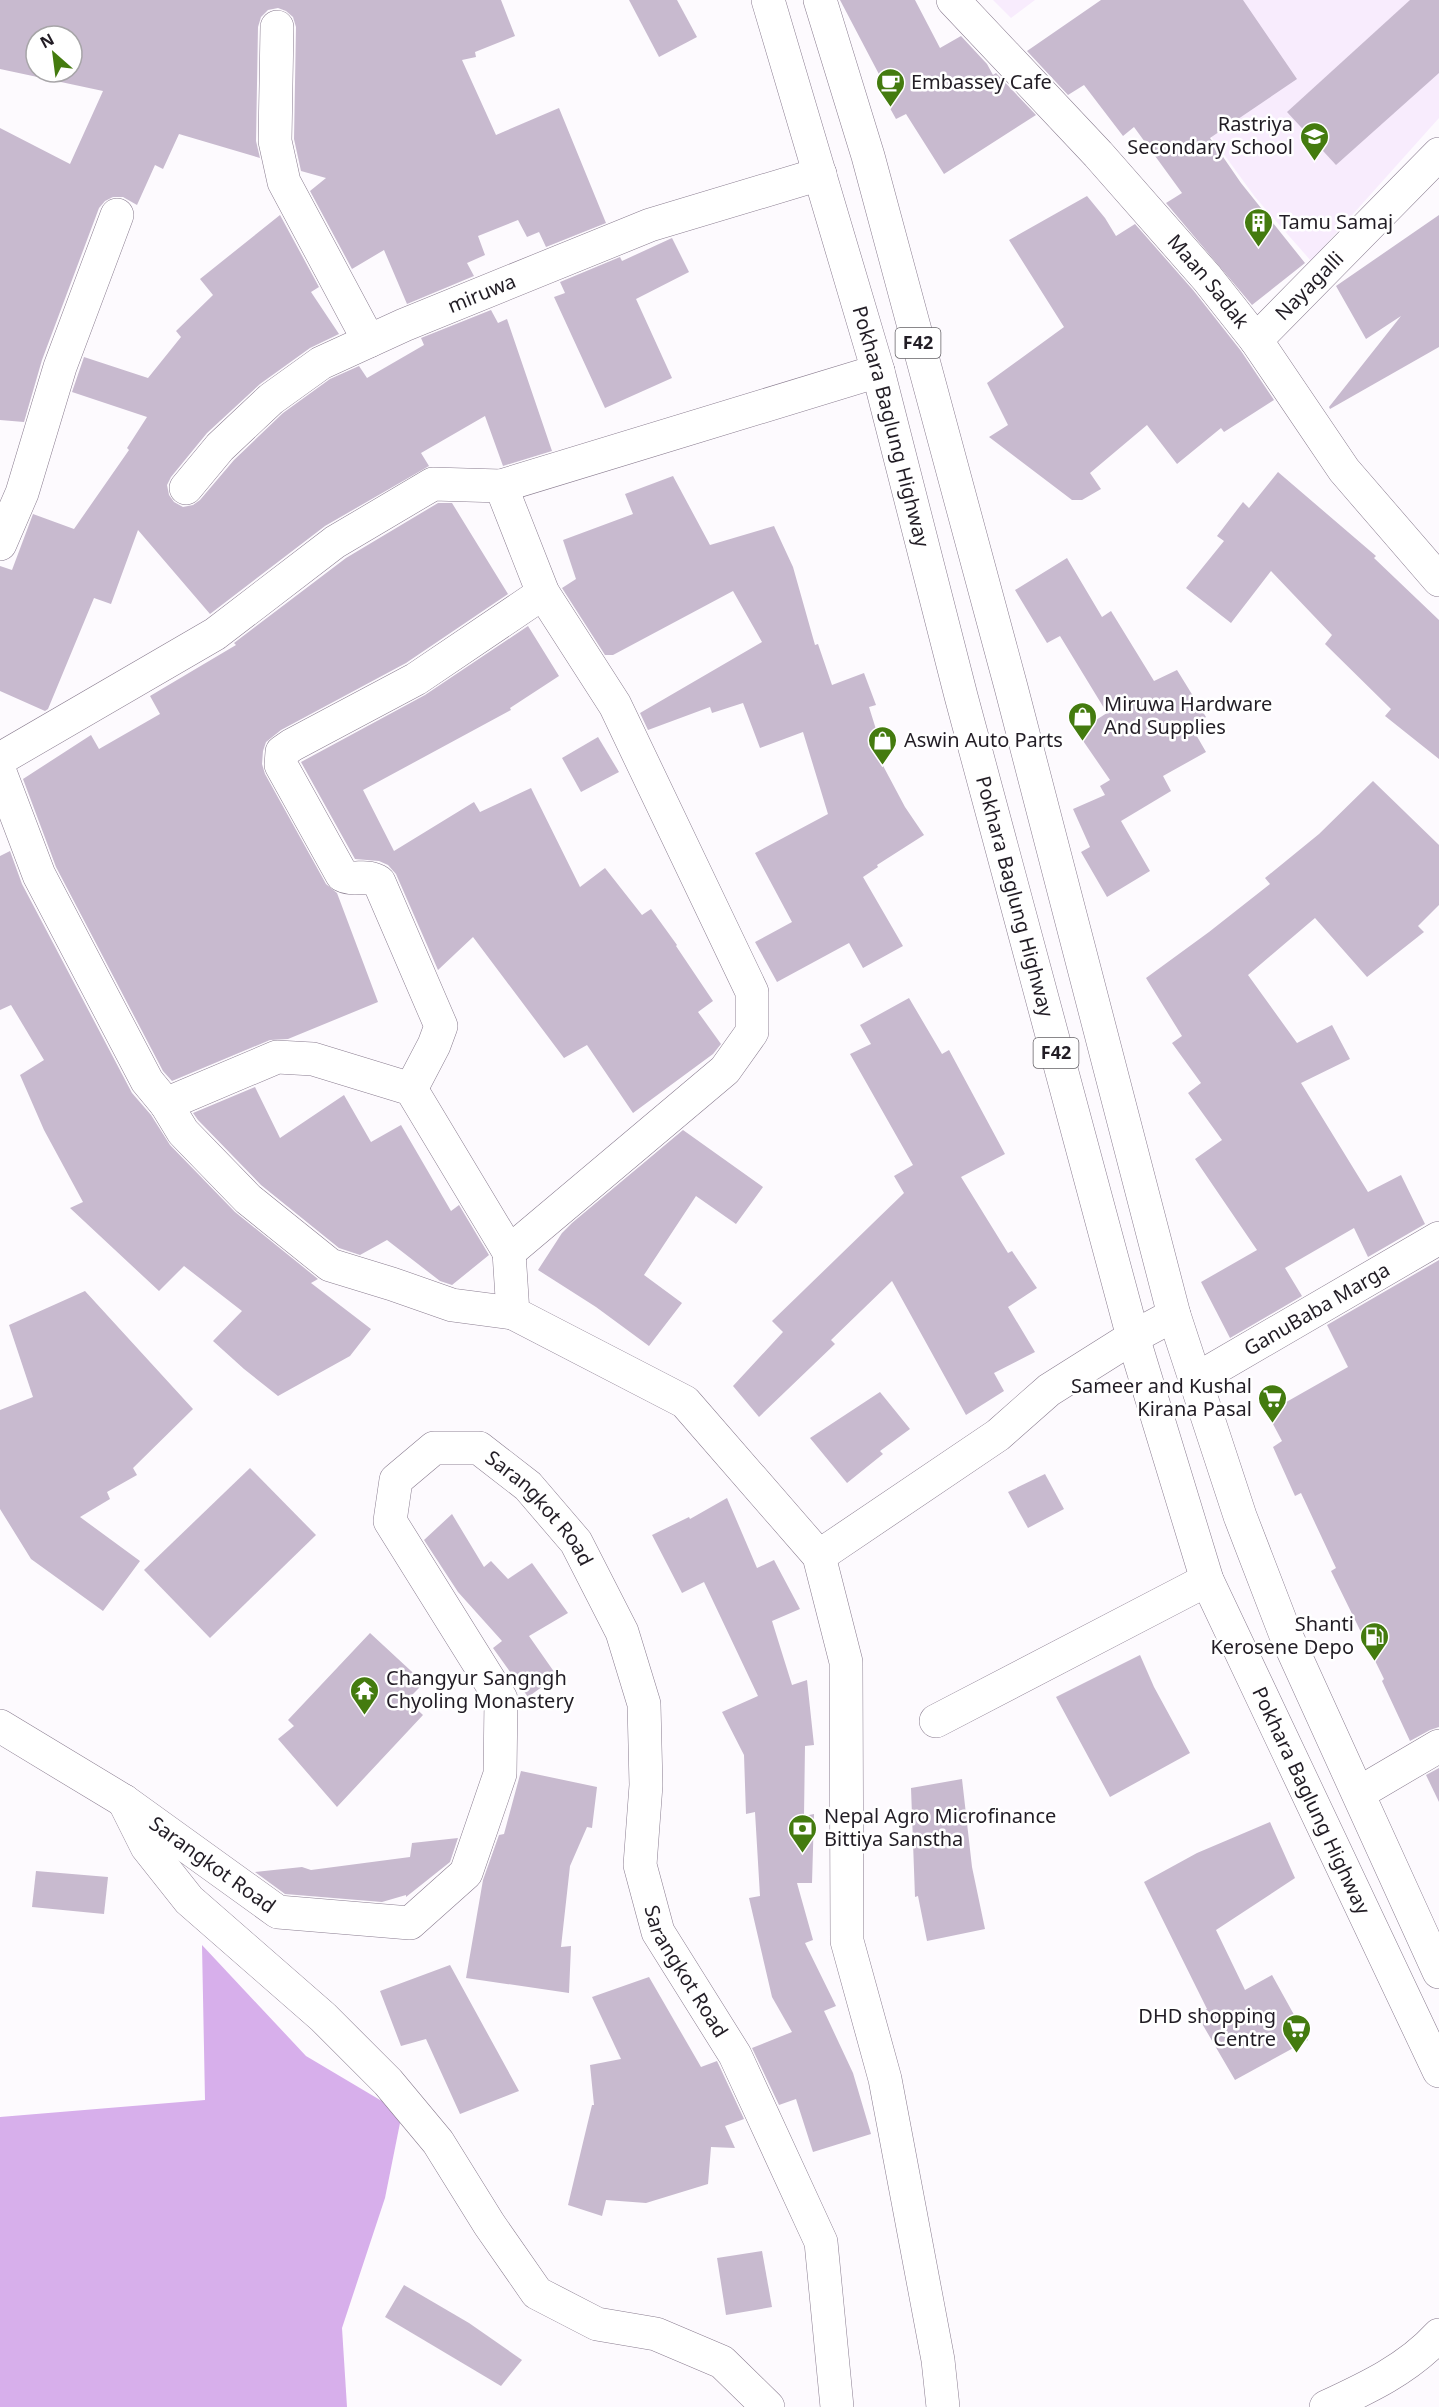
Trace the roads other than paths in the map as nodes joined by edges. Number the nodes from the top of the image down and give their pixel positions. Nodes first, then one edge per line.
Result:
1 (768, 0) edge
2 (820, 0) edge
3 (953, 0) edge
4 (277, 27) dead end
5 (1439, 154) edge
6 (820, 174) junction
7 (117, 215) dead end
8 (1256, 340) junction
9 (369, 341) junction
10 (878, 371) junction
11 (501, 486) junction
12 (186, 488) dead end
13 (0, 544) edge
14 (1439, 580) edge
15 (543, 593) junction
16 (0, 759) edge
17 (0, 772) edge
18 (411, 1089) junction
19 (166, 1104) junction
20 (1439, 1238) edge
21 (509, 1252) junction
22 (513, 1313) junction
23 (1174, 1315) junction
24 (1133, 1337) junction
25 (1195, 1380) junction
26 (819, 1556) junction
27 (1207, 1580) junction
28 (936, 1721) dead end
29 (0, 1726) edge
30 (1439, 1746) edge
31 (1359, 1793) junction
32 (124, 1801) junction
33 (1439, 1972) edge
34 (1439, 2071) edge
35 (1439, 2335) edge
36 (768, 2407) edge
37 (837, 2407) edge
38 (943, 2407) edge
39 (1326, 2407) edge

1 - 6 main road, Pokhara Baglung Highway / F42
2 - 23 main road, F42
3 - 8 main road, Maan Sadak
4 - 9 main road
5 - 8 main road, Nayagalli
6 - 9 main road, miruwa
6 - 10 main road, Pokhara Baglung Highway / F42
7 - 13 main road
8 - 14 main road, Maan Sadak
9 - 12 main road, miruwa
10 - 11 main road
10 - 24 main road, Pokhara Baglung Highway / F42
11 - 15 main road
11 - 16 main road
15 - 18 main road
15 - 21 main road
17 - 19 main road
18 - 19 main road
18 - 21 main road
19 - 22 main road
20 - 25 main road, GanuBaba Marga
21 - 22 main road
22 - 26 main road
23 - 24 main road
23 - 25 main road, F42
24 - 26 main road
24 - 27 main road, Pokhara Baglung Highway / F42
25 - 31 main road, F42
26 - 38 main road
27 - 28 main road
27 - 34 main road, Pokhara Baglung Highway / F42
29 - 32 main road, Sarangkot Road
30 - 31 main road
31 - 33 main road, F42
32 - 36 main road
32 - 37 main road, Sarangkot Road
35 - 39 main road

